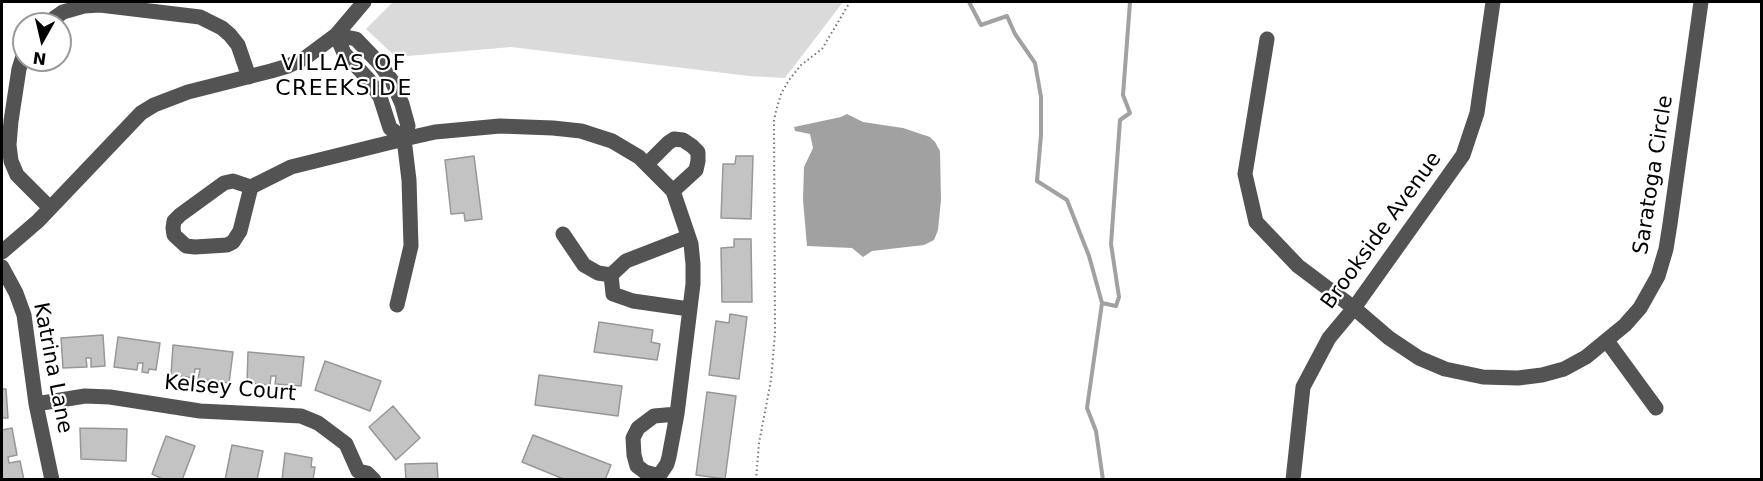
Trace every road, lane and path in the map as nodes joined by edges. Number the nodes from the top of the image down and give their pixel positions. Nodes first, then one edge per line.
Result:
1 (364, 2) edge
2 (850, 2) edge
3 (1494, 2) edge
4 (1701, 2) edge
5 (63, 12) edge
6 (336, 35) junction
7 (1267, 39) dead end
8 (19, 72) edge
9 (249, 77) junction
10 (404, 139) junction
11 (646, 164) junction
12 (250, 186) junction
13 (673, 191) junction
14 (49, 207) junction
15 (563, 234) dead end
16 (688, 237) junction
17 (2, 252) edge
18 (2, 267) edge
19 (611, 275) junction
20 (397, 305) dead end
21 (1354, 308) junction
22 (689, 309) junction
23 (1607, 341) junction
24 (36, 404) junction
25 (1656, 408) dead end
26 (677, 414) dead end
27 (354, 476) edge
28 (52, 480) edge
29 (374, 480) edge
30 (756, 480) edge
31 (1293, 480) edge

1 - 6 street
2 - 30 path
3 - 21 street, Brookside Avenue
4 - 23 street, Saratoga Circle
5 - 9 street
6 - 9 street
6 - 10 street
7 - 21 street, Saratoga Circle
8 - 14 street
9 - 14 street
10 - 11 street
10 - 12 street
10 - 20 street
11 - 13 street
11 - 13 street
12 - 12 street
13 - 16 street
14 - 17 street
15 - 19 street
16 - 19 street
16 - 22 street
18 - 24 street, Katrina Lane
19 - 22 street
21 - 23 street, Saratoga Circle
21 - 31 street, Brookside Avenue
22 - 26 street
23 - 25 street
24 - 27 street, Kelsey Court
24 - 28 street, Katrina Lane
27 - 29 street, Kelsey Court

